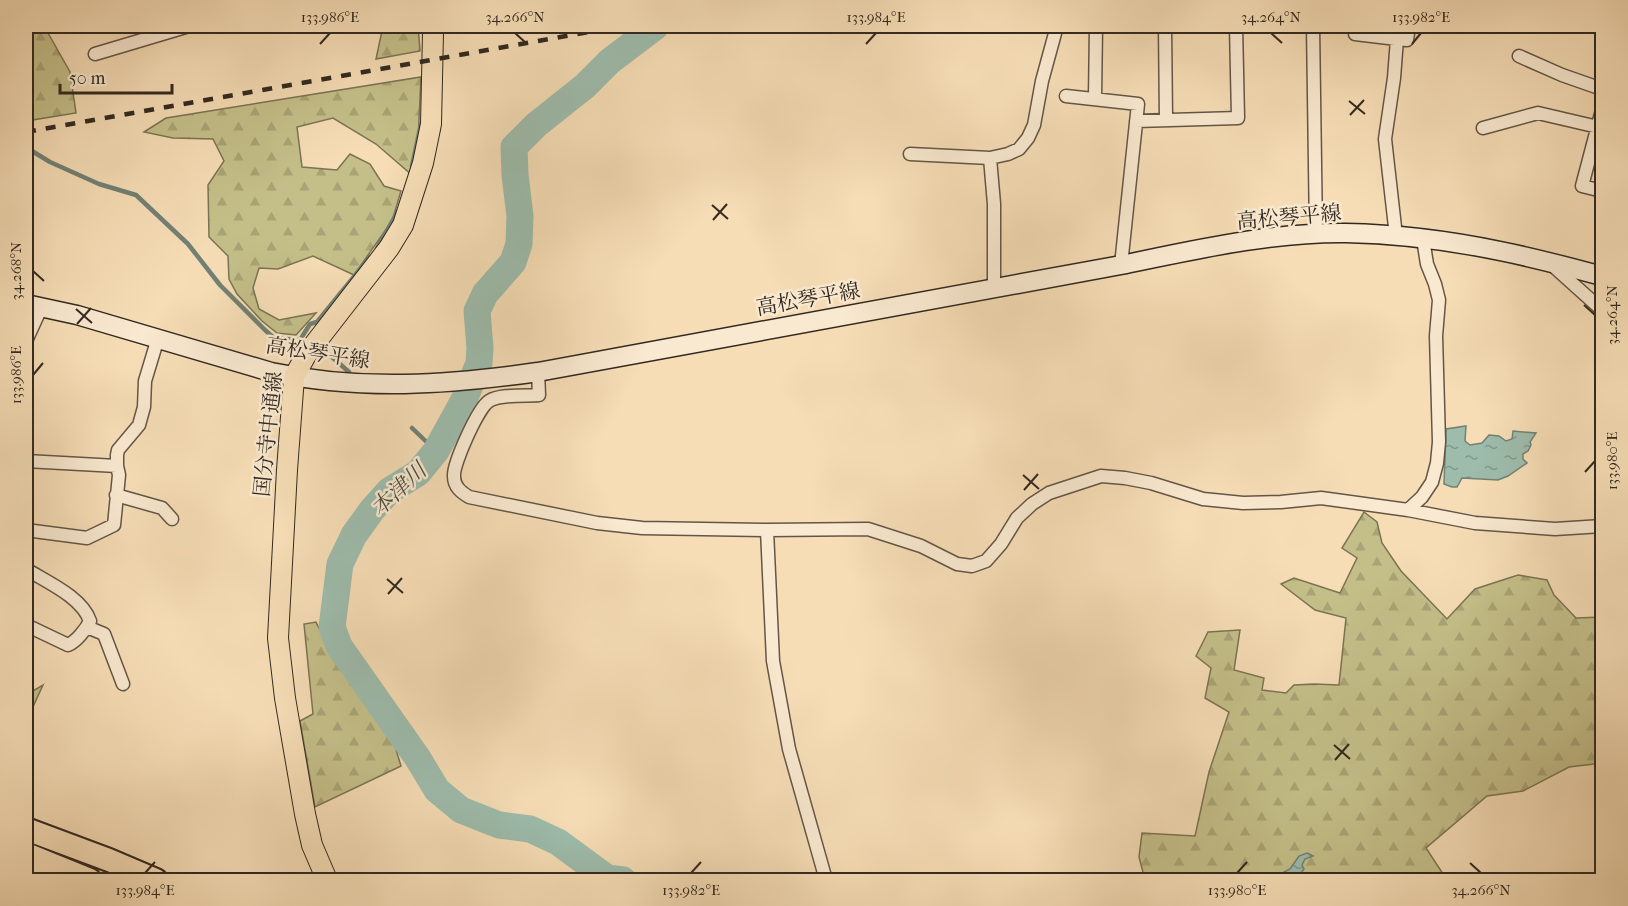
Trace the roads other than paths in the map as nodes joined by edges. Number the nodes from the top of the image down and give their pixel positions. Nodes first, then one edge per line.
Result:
1 (189, 26) edge
2 (432, 26) edge
3 (1057, 26) edge
4 (1096, 26) edge
5 (1165, 26) edge
6 (1236, 26) edge
7 (1313, 26) edge
8 (1355, 26) edge
9 (1409, 26) edge
10 (169, 29) edge
11 (1397, 39) junction
12 (95, 54) dead end
13 (1519, 56) dead end
14 (1602, 89) edge
15 (1065, 96) dead end
16 (1095, 99) junction
17 (1602, 110) edge
18 (1166, 120) junction
19 (1136, 121) junction
20 (1598, 127) junction
21 (1483, 128) dead end
22 (910, 154) dead end
23 (990, 158) junction
24 (1602, 191) edge
25 (1316, 234) junction
26 (1396, 236) junction
27 (1422, 239) junction
28 (1550, 263) junction
29 (1121, 265) junction
30 (1602, 276) edge
31 (994, 288) junction
32 (34, 305) edge
33 (1602, 310) edge
34 (159, 338) junction
35 (26, 341) edge
36 (538, 372) junction
37 (294, 377) junction
38 (26, 461) edge
39 (117, 466) junction
40 (116, 495) junction
41 (1408, 510) junction
42 (172, 519) dead end
43 (1602, 526) edge
44 (26, 530) edge
45 (767, 530) junction
46 (26, 569) edge
47 (26, 625) edge
48 (87, 627) junction
49 (123, 684) dead end
50 (26, 829) edge
51 (26, 854) edge
52 (26, 877) edge
53 (35, 880) edge
54 (90, 880) edge
55 (156, 880) edge
56 (327, 880) edge
57 (826, 880) edge

1 - 10 street
2 - 37 main road, 国分寺中通線
3 - 23 street
4 - 16 street
5 - 18 street
6 - 18 street
7 - 25 street
8 - 11 street
9 - 11 street
10 - 12 street
11 - 26 street
13 - 14 street
15 - 16 street
16 - 19 street
17 - 20 street
18 - 19 street
19 - 29 street
20 - 21 street
20 - 24 street
22 - 23 street
23 - 31 street
25 - 26 main road, 高松琴平線
25 - 29 main road, 高松琴平線
26 - 27 main road, 高松琴平線
27 - 28 main road, 高松琴平線
27 - 41 street
28 - 30 main road, 高松琴平線
28 - 33 street
29 - 31 main road, 高松琴平線
31 - 36 main road, 高松琴平線
32 - 34 main road, 高松琴平線
32 - 35 street
34 - 37 main road, 高松琴平線
34 - 39 street
36 - 37 main road, 高松琴平線
36 - 45 street
37 - 56 main road, 国分寺中通線
38 - 39 street
39 - 40 street
40 - 42 street
40 - 44 street
41 - 43 street
41 - 45 street
45 - 57 street
46 - 48 street
47 - 48 street
48 - 49 street
50 - 55 highway
51 - 54 highway
52 - 53 highway

